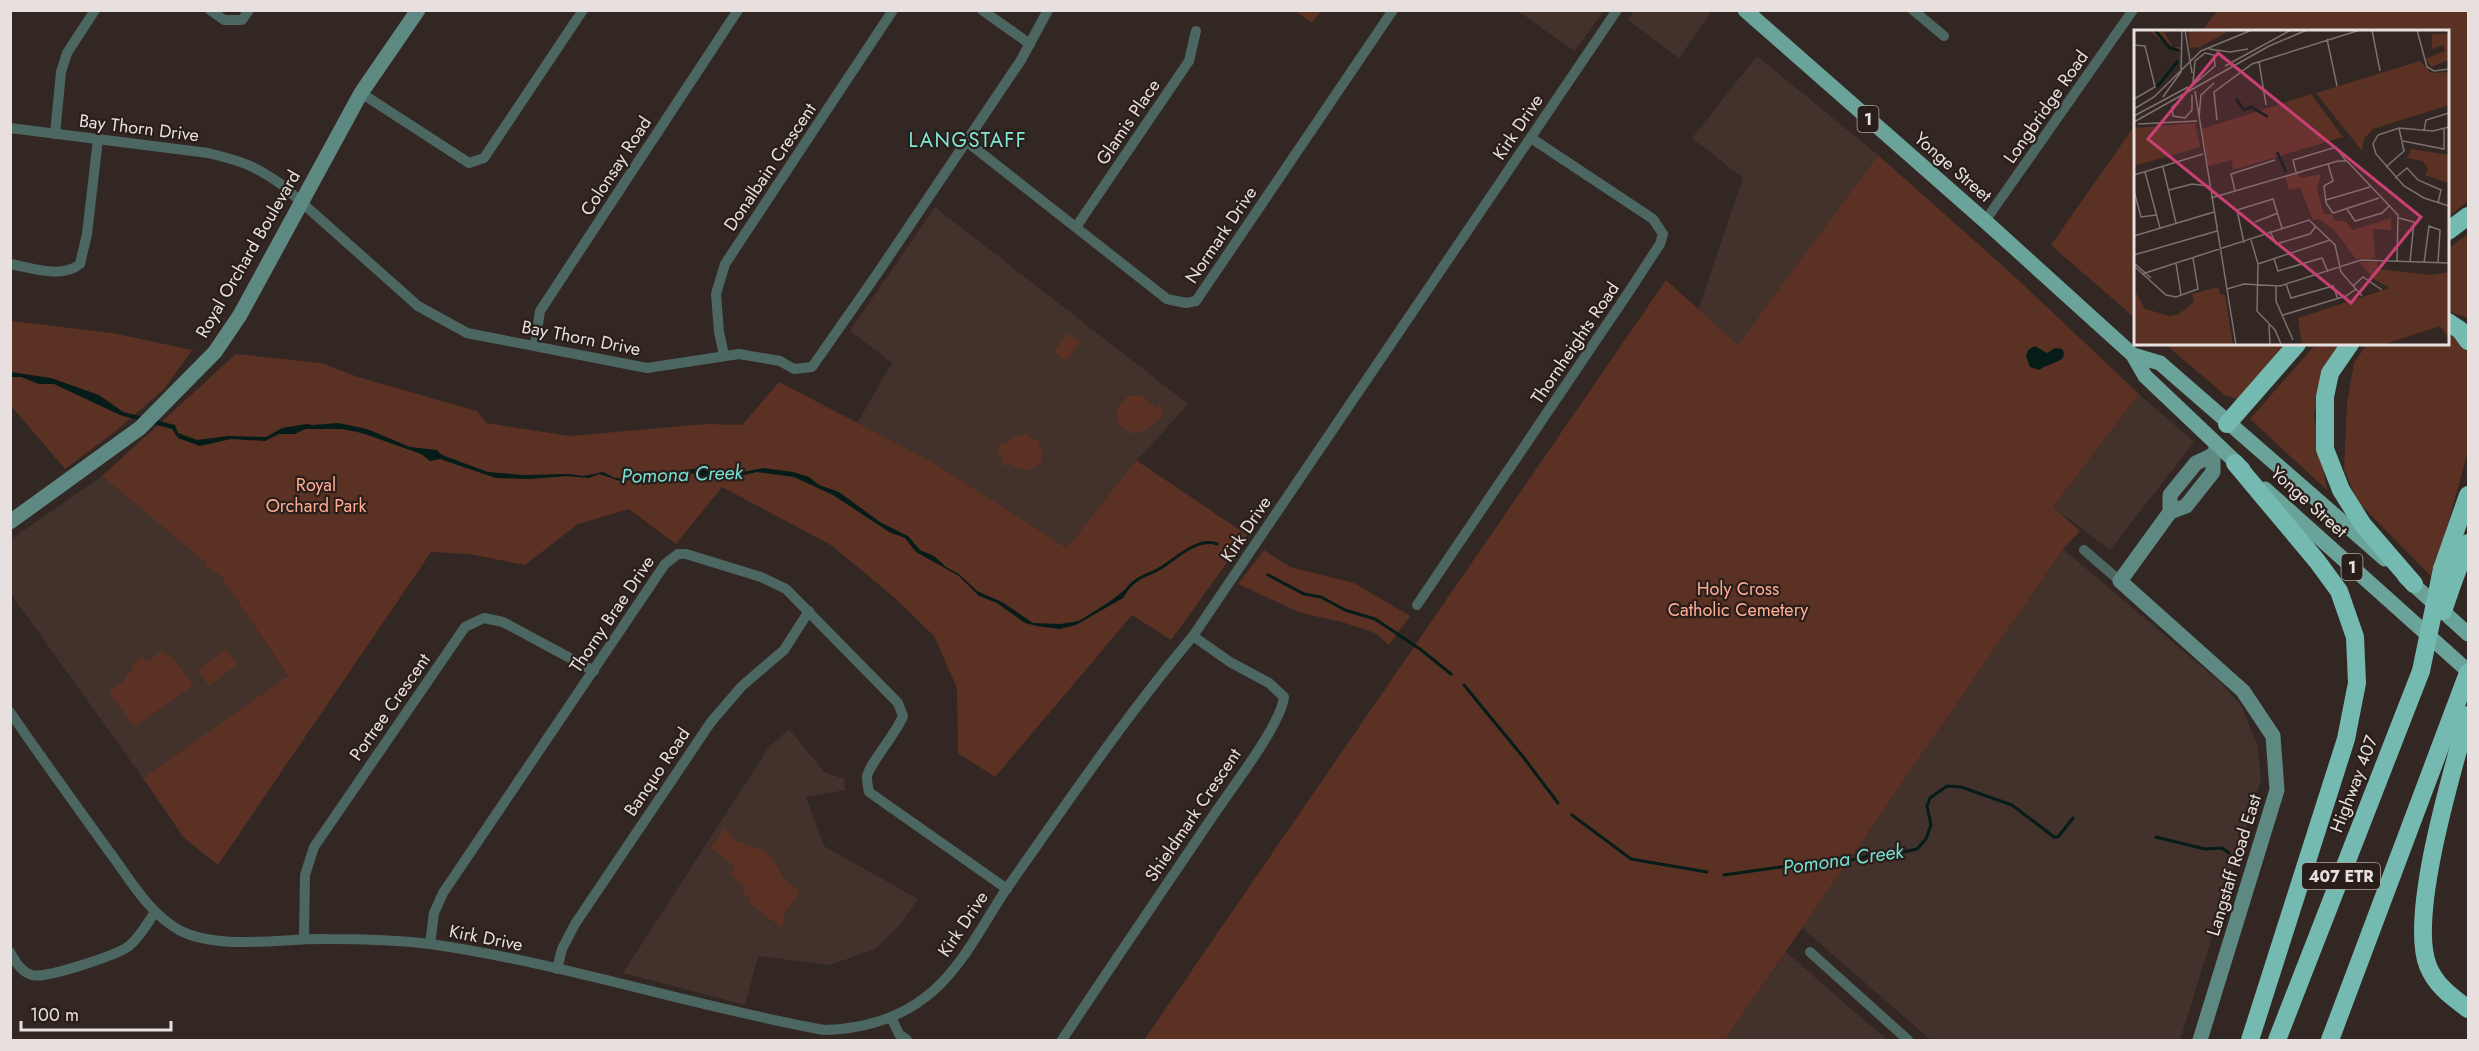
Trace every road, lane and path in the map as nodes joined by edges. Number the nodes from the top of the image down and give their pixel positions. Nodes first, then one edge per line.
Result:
1 (94, 10) edge
2 (210, 10) edge
3 (249, 10) edge
4 (418, 10) edge
5 (583, 10) edge
6 (738, 10) edge
7 (893, 10) edge
8 (982, 10) edge
9 (1048, 10) edge
10 (1393, 10) edge
11 (1617, 10) edge
12 (1913, 10) edge
13 (2133, 10) edge
14 (1751, 12) edge
15 (1196, 31) dead end
16 (1944, 36) dead end
17 (1030, 44) junction
18 (362, 93) junction
19 (10, 128) edge
20 (55, 134) junction
21 (1531, 138) junction
22 (98, 139) junction
23 (966, 141) junction
24 (301, 203) junction
25 (2469, 216) edge
26 (1985, 221) junction
27 (1076, 227) junction
28 (2449, 230) edge
29 (10, 264) edge
30 (2449, 323) edge
31 (2469, 341) edge
32 (535, 345) junction
33 (2296, 345) edge
34 (2349, 345) edge
35 (724, 355) junction
36 (2133, 355) junction
37 (2227, 424) junction
38 (2215, 451) junction
39 (2235, 463) junction
40 (2469, 495) edge
41 (10, 522) edge
42 (2469, 543) edge
43 (2084, 550) dead end
44 (2448, 575) junction
45 (2120, 581) junction
46 (2414, 584) junction
47 (1417, 605) dead end
48 (809, 612) junction
49 (2469, 634) edge
50 (1193, 636) junction
51 (594, 671) junction
52 (2469, 672) edge
53 (10, 712) edge
54 (2469, 715) edge
55 (1007, 889) junction
56 (155, 912) junction
57 (304, 938) junction
58 (430, 944) junction
59 (10, 952) edge
60 (1810, 952) dead end
61 (557, 969) junction
62 (2469, 1009) edge
63 (891, 1017) junction
64 (907, 1041) edge
65 (1062, 1041) edge
66 (1908, 1041) edge
67 (2200, 1041) edge
68 (2250, 1041) edge
69 (2277, 1041) edge
70 (2330, 1041) edge

1 - 20 street
2 - 3 street
4 - 18 street, Royal Orchard Boulevard
5 - 18 street
6 - 32 street, Colonsay Road
7 - 35 street, Donalbain Crescent
8 - 17 street
9 - 17 street, Bay Thorn Drive
10 - 27 street, Normark Drive
11 - 21 street, Kirk Drive
12 - 16 street
13 - 26 street, Longbridge Road
14 - 26 main road, Yonge Street / 1
15 - 27 street, Glamis Place
17 - 23 street, Bay Thorn Drive
18 - 24 street, Royal Orchard Boulevard
19 - 20 street, Bay Thorn Drive
20 - 22 street, Bay Thorn Drive
21 - 47 street, Thornheights Road
21 - 50 street, Kirk Drive
22 - 24 street, Bay Thorn Drive
22 - 29 street
23 - 27 street, Normark Drive
23 - 35 street, Bay Thorn Drive
24 - 32 street, Bay Thorn Drive
24 - 41 street, Royal Orchard Boulevard
25 - 28 highway
26 - 36 main road, Yonge Street / 1
30 - 31 highway
32 - 35 street, Bay Thorn Drive
33 - 37 highway
34 - 46 highway
36 - 37 main road, Yonge Street / 1
36 - 38 main road, Yonge Street / 1
37 - 38 main road
37 - 46 main road, Yonge Street / 1
38 - 39 main road, Yonge Street / 1
38 - 45 street
39 - 52 main road, Yonge Street / 1
39 - 68 highway
40 - 44 highway
42 - 44 highway, Highway 407 / 407 ETR
43 - 45 street, Langstaff Road East
44 - 69 highway, Highway 407 / 407 ETR, bridge
45 - 67 street, Langstaff Road East
46 - 49 main road, Yonge Street / 1
48 - 51 street, Thorny Brae Drive
48 - 55 street, Thorny Brae Drive
48 - 61 street, Banquo Road
50 - 55 street, Kirk Drive
50 - 65 street, Shieldmark Crescent
51 - 57 street, Portree Crescent
51 - 58 street, Thorny Brae Drive
52 - 70 highway, 407 ETR
53 - 56 street, Kirk Drive
54 - 62 highway
55 - 63 street, Kirk Drive
56 - 57 street, Kirk Drive
56 - 59 street
57 - 58 street, Kirk Drive
58 - 61 street, Kirk Drive
60 - 66 street
61 - 63 street, Kirk Drive
63 - 64 street

